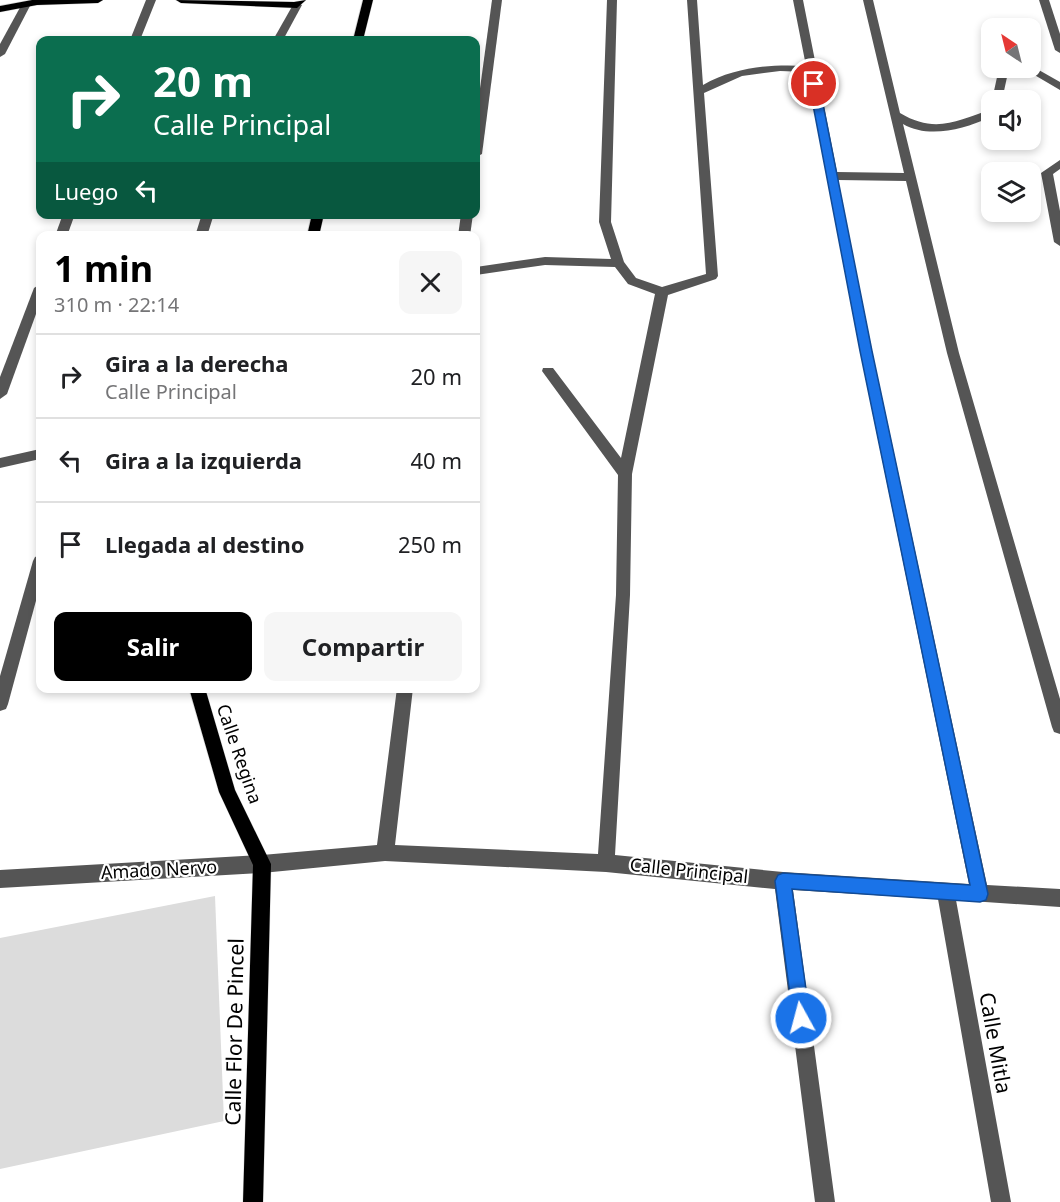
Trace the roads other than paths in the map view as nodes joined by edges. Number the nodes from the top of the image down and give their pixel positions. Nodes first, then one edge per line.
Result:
1 (98, 0) edge
2 (151, 0) edge
3 (181, 0) edge
4 (368, 0) edge
5 (497, 0) edge
6 (612, 0) edge
7 (692, 0) edge
8 (798, 0) edge
9 (868, 0) edge
10 (1044, 0) edge
11 (299, 3) edge
12 (26, 4) junction
13 (0, 9) edge
14 (137, 36) edge
15 (280, 36) edge
16 (359, 36) edge
17 (1060, 50) edge
18 (0, 54) edge
19 (811, 69) junction
20 (1041, 75) edge
21 (1060, 87) edge
22 (698, 92) junction
23 (895, 114) junction
24 (981, 120) edge
25 (480, 125) edge
26 (1060, 164) edge
27 (832, 176) junction
28 (910, 177) junction
29 (1060, 242) edge
30 (618, 263) junction
31 (480, 270) edge
32 (662, 292) junction
33 (36, 299) edge
34 (548, 371) dead end
35 (0, 394) edge
36 (36, 455) edge
37 (0, 463) edge
38 (625, 474) junction
39 (36, 575) edge
40 (198, 693) edge
41 (404, 693) edge
42 (0, 704) edge
43 (1060, 727) edge
44 (385, 853) junction
45 (317, 860) joint
46 (606, 863) junction
47 (262, 864) junction
48 (0, 879) edge
49 (783, 881) junction
50 (945, 891) junction
51 (980, 894) junction
52 (1060, 898) edge
53 (254, 1202) edge
54 (825, 1202) edge
55 (1000, 1202) edge

1 - 12 main road
2 - 14 street
3 - 11 main road
4 - 16 main road
5 - 25 street
6 - 30 street
7 - 22 street
8 - 19 street
9 - 23 street
10 - 17 street
11 - 15 street
12 - 13 main road
12 - 18 street
19 - 22 street
19 - 27 street
20 - 21 street
22 - 32 street
23 - 24 street
23 - 28 street
26 - 29 street
27 - 28 street
27 - 51 street
28 - 43 street
30 - 31 street
30 - 32 street
32 - 38 street
33 - 35 street
34 - 38 street
36 - 37 street
38 - 46 street
39 - 42 street
40 - 47 main road, Calle Regina
41 - 44 street
44 - 45 street, Calle Principal
44 - 46 street, Calle Principal
45 - 47 street, Amado Nervo
46 - 49 street, Calle Principal
47 - 48 street, Amado Nervo
47 - 53 main road, Calle Flor De Pincel
49 - 50 street, Calle Principal
49 - 54 street
50 - 51 street, Calle Principal
50 - 55 street, Calle Mitla
51 - 52 street, Calle Principal

